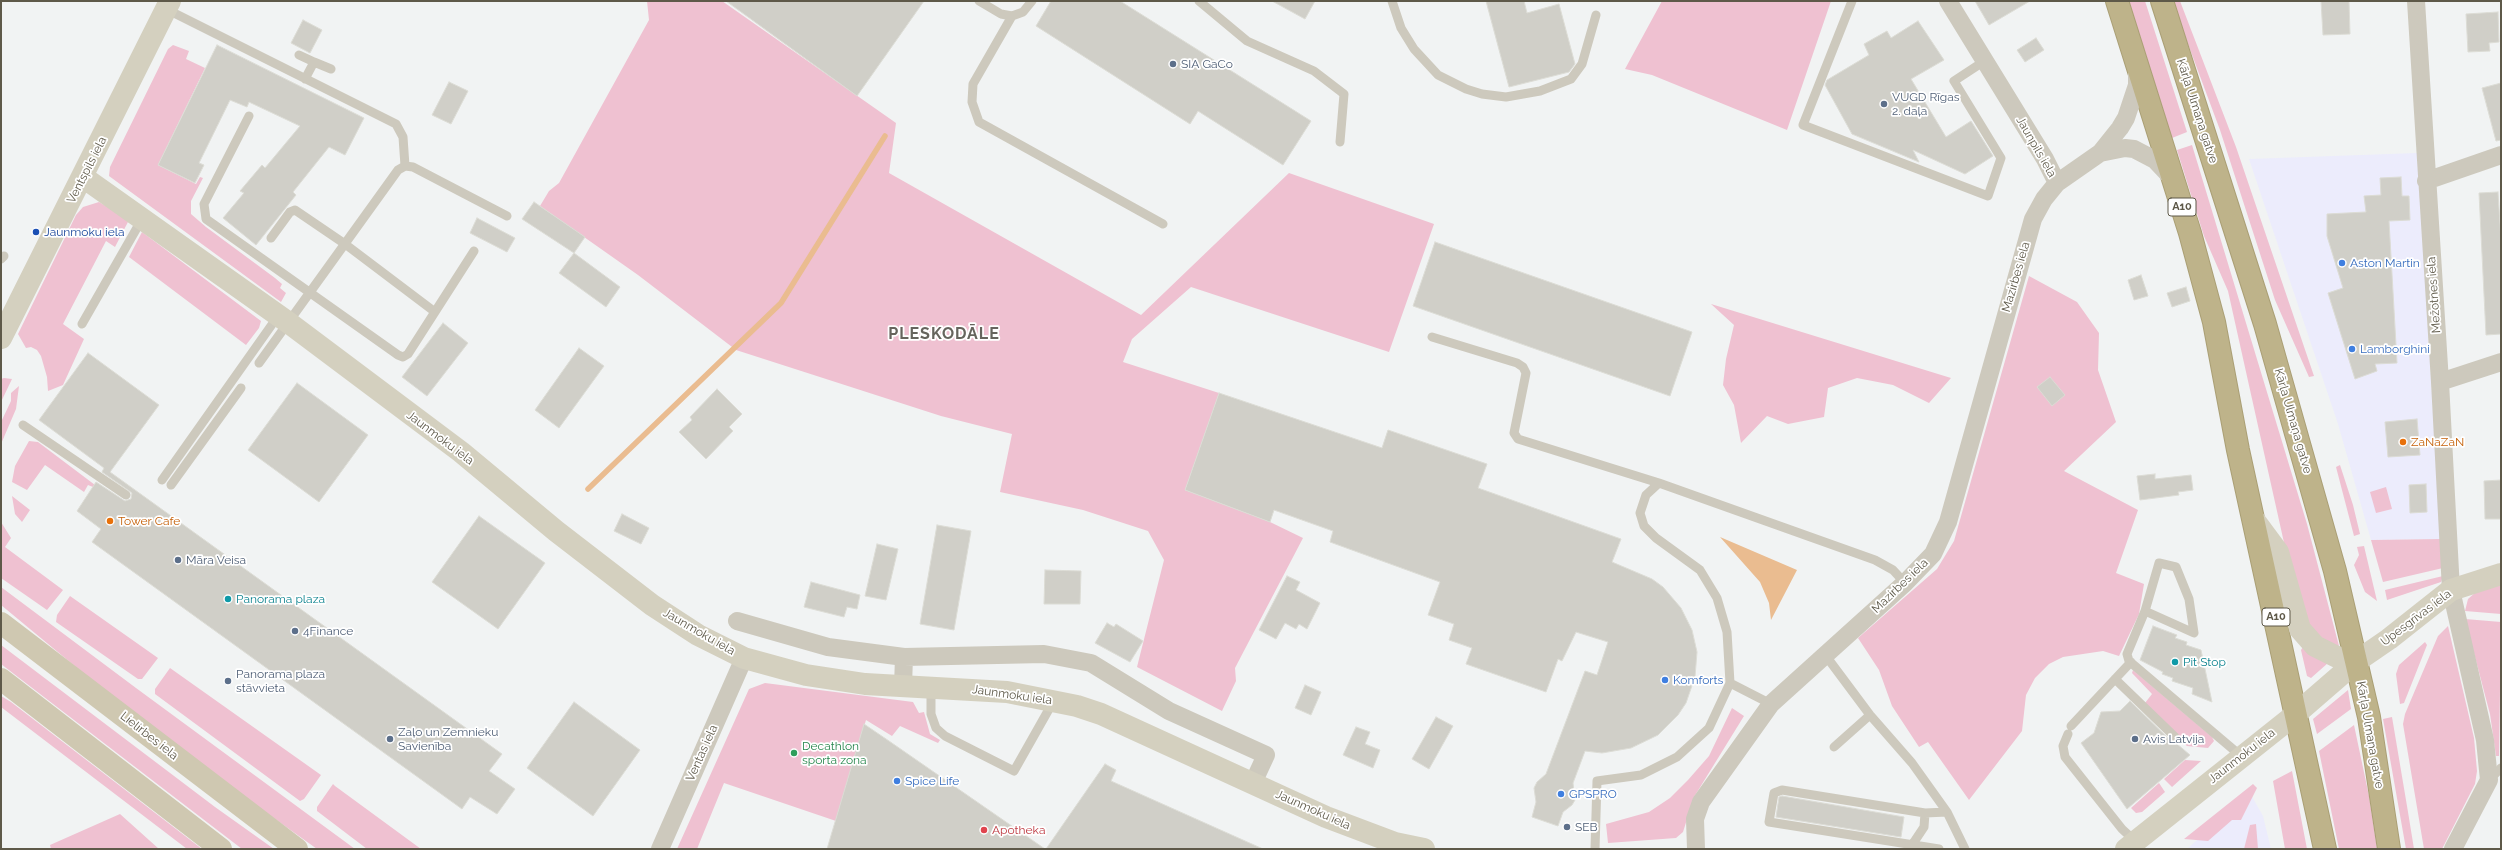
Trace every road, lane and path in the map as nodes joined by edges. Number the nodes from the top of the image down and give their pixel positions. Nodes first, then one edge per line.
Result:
1 (979, 1) edge
2 (1032, 1) edge
3 (1199, 1) edge
4 (1392, 1) edge
5 (1852, 1) edge
6 (1948, 1) edge
7 (2117, 1) edge
8 (2162, 1) edge
9 (2416, 1) edge
10 (168, 5) edge
11 (1596, 15) dead end
12 (1012, 16) junction
13 (299, 54) dead end
14 (1986, 60) junction
15 (314, 62) junction
16 (2137, 63) junction
17 (331, 69) dead end
18 (305, 79) junction
19 (249, 116) dead end
20 (1340, 142) dead end
21 (2100, 153) junction
22 (2501, 155) edge
23 (405, 166) junction
24 (83, 177) junction
25 (2173, 178) junction
26 (2426, 180) junction
27 (2057, 183) junction
28 (507, 216) dead end
29 (142, 219) junction
30 (1163, 224) dead end
31 (271, 238) dead end
32 (345, 244) junction
33 (474, 251) dead end
34 (310, 294) junction
35 (435, 312) junction
36 (283, 319) junction
37 (4, 323) edge
38 (82, 324) dead end
39 (1432, 337) dead end
40 (2501, 362) edge
41 (259, 364) dead end
42 (2440, 382) junction
43 (241, 388) dead end
44 (23, 425) dead end
45 (162, 480) dead end
46 (1659, 483) junction
47 (171, 485) dead end
48 (126, 495) dead end
49 (2255, 521) junction
50 (2501, 574) edge
51 (1905, 584) junction
52 (2451, 590) junction
53 (2145, 610) junction
54 (737, 621) dead end
55 (1, 623) edge
56 (1826, 656) junction
57 (904, 657) junction
58 (744, 658) junction
59 (2357, 661) junction
60 (2131, 662) junction
61 (1, 679) edge
62 (2115, 679) junction
63 (1730, 683) junction
64 (903, 686) junction
65 (931, 687) junction
66 (1053, 700) junction
67 (1771, 704) junction
68 (2297, 713) junction
69 (1870, 715) junction
70 (2175, 737) dead end
71 (1834, 747) dead end
72 (2241, 756) junction
73 (2495, 774) edge
74 (1253, 783) junction
75 (1947, 812) junction
76 (1925, 813) junction
77 (1912, 845) junction
78 (2131, 845) edge
79 (1393, 846) edge
80 (221, 849) edge
81 (297, 849) edge
82 (660, 849) edge
83 (1424, 849) edge
84 (1595, 849) edge
85 (1696, 849) edge
86 (1939, 849) edge
87 (1965, 849) edge
88 (2325, 849) edge
89 (2389, 849) edge
90 (2453, 849) edge

1 - 12 lane
2 - 12 lane
3 - 20 lane
4 - 11 lane
5 - 14 lane
6 - 14 street, Jaunpils iela
7 - 16 highway, A10
8 - 59 highway, Kārļa Ulmaņa gatve
9 - 26 street, Mežotnes iela
10 - 18 lane
10 - 24 street, Ventspils iela
12 - 30 lane
13 - 15 lane
14 - 27 street, Jaunpils iela
15 - 17 lane
15 - 18 lane
16 - 21 street, Jaunpils iela
16 - 25 highway, A10
18 - 23 lane
19 - 34 lane
21 - 25 street
21 - 27 street, Jaunpils iela
22 - 26 street
23 - 28 lane
23 - 32 lane
24 - 29 street, Jaunmoku iela
24 - 37 street, Ventspils iela
25 - 49 highway, A10
26 - 42 street, Mežotnes iela
27 - 51 street, Mazirbes iela
29 - 36 street, Jaunmoku iela
29 - 38 lane
31 - 32 lane
32 - 34 lane
32 - 35 lane
33 - 35 lane
34 - 35 lane
34 - 36 lane
36 - 41 lane
36 - 45 lane
36 - 58 street, Jaunmoku iela
39 - 46 lane
40 - 42 street
42 - 52 street, Mežotnes iela
43 - 47 lane
44 - 48 lane
46 - 51 lane
46 - 63 lane
49 - 59 street
49 - 68 highway, A10
50 - 52 street, Upesgrīvas iela
51 - 56 street, Mazirbes iela
52 - 59 street, Upesgrīvas iela
52 - 73 street, Mežotnes iela
53 - 53 lane
53 - 60 lane
54 - 57 street
55 - 81 main road, Lielirbes iela
56 - 67 street, Mazirbes iela
56 - 69 lane
57 - 64 street
57 - 74 street
58 - 64 street, Jaunmoku iela
58 - 82 street, Ventas iela
59 - 68 street, Jaunmoku iela
59 - 89 highway, Kārļa Ulmaņa gatve
60 - 62 lane
60 - 72 lane
61 - 80 main road
62 - 70 lane
62 - 78 lane
63 - 67 lane
63 - 84 lane
64 - 65 street, Jaunmoku iela
65 - 66 street, Jaunmoku iela
65 - 66 lane
66 - 74 street, Jaunmoku iela
67 - 85 street, Mazirbes iela
68 - 72 street, Jaunmoku iela
68 - 88 highway, A10
69 - 71 lane
69 - 75 lane
72 - 78 street, Jaunmoku iela
73 - 90 street
74 - 79 street, Jaunmoku iela
75 - 76 lane
75 - 87 lane
76 - 77 lane
76 - 77 lane
77 - 86 lane
79 - 83 street, Jaunmoku iela

